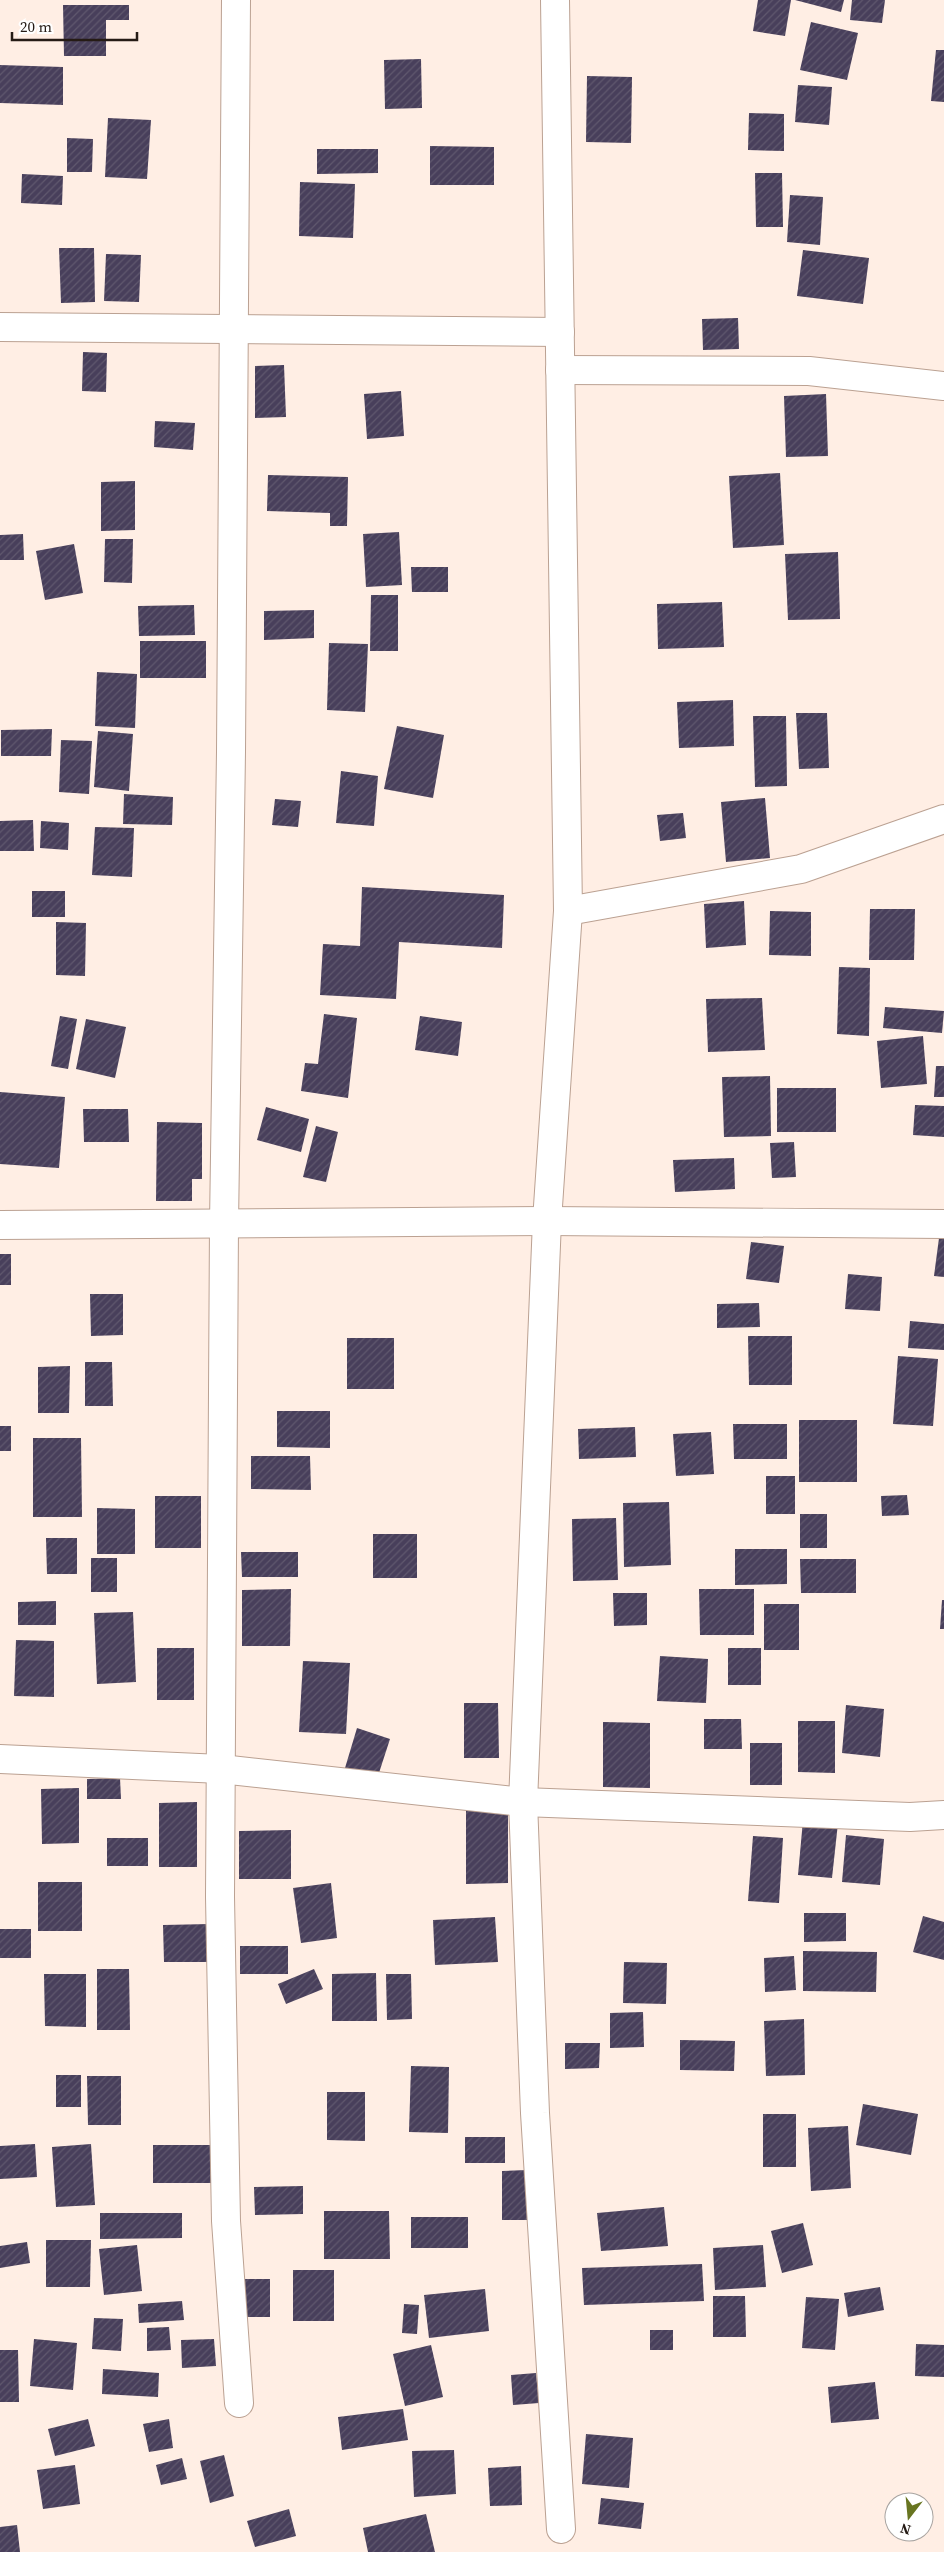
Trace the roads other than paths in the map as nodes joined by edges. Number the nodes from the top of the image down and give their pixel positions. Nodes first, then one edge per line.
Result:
1 (236, 0) edge
2 (555, 0) edge
3 (0, 327) edge
4 (233, 329) junction
5 (560, 332) junction
6 (560, 370) junction
7 (944, 386) edge
8 (944, 819) edge
9 (568, 911) junction
10 (547, 1221) junction
11 (224, 1224) junction
12 (944, 1224) edge
13 (0, 1225) edge
14 (0, 1759) edge
15 (220, 1769) junction
16 (523, 1802) junction
17 (944, 1815) edge
18 (239, 2403) dead end
19 (561, 2529) dead end

1 - 4 street
2 - 5 street
3 - 4 street
4 - 5 street
4 - 11 street
5 - 6 street
6 - 7 street
6 - 9 street
8 - 9 street
9 - 10 street
10 - 11 street
10 - 12 street
10 - 16 street
11 - 13 street
11 - 15 street
14 - 15 street
15 - 16 street
15 - 18 street
16 - 17 street
16 - 19 street

